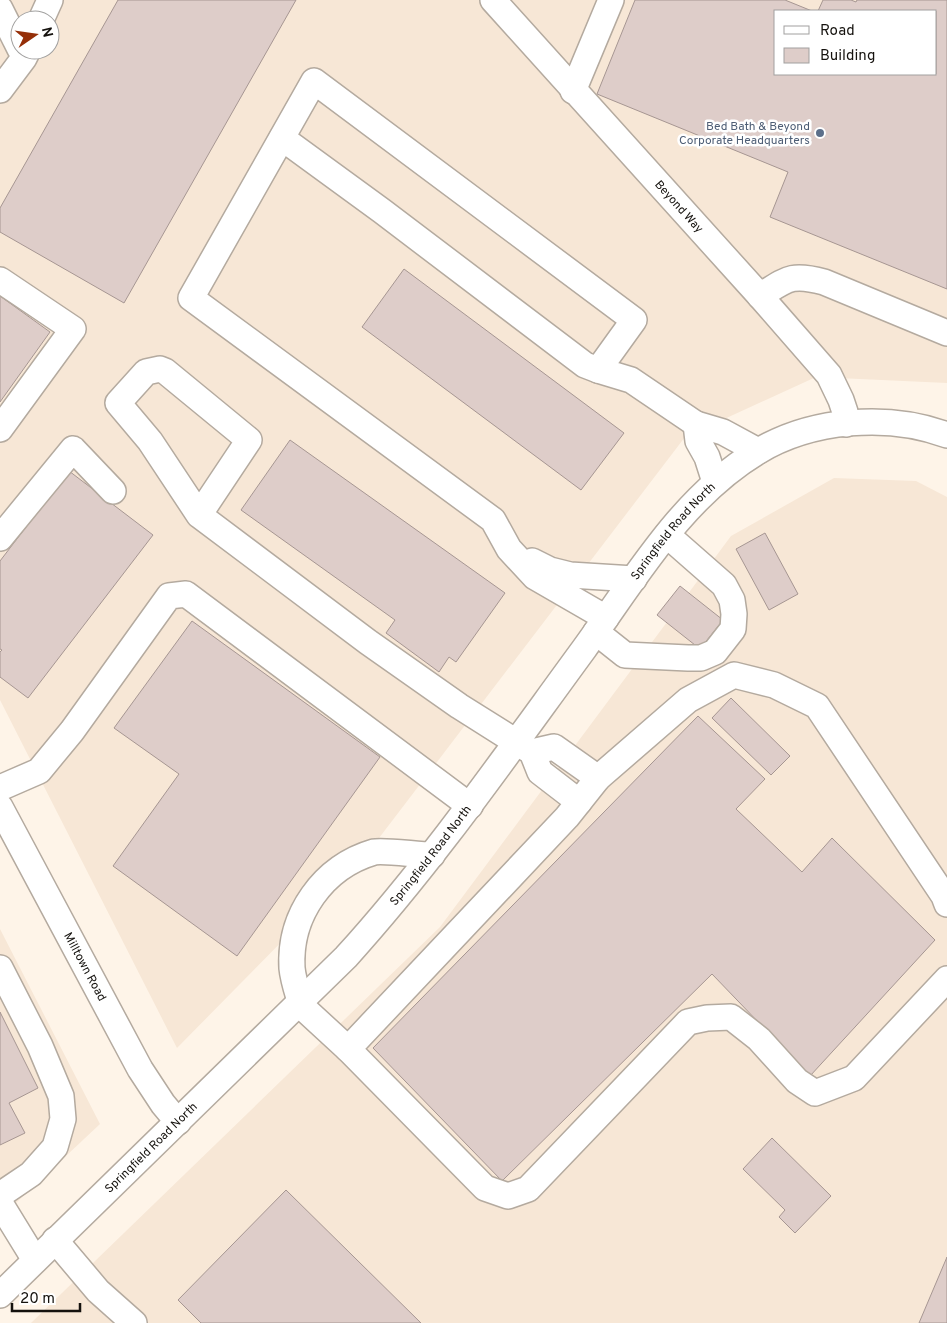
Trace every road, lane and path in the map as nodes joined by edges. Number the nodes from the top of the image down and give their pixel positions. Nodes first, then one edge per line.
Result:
1 (493, 0) edge
2 (612, 0) edge
3 (0, 8) edge
4 (10, 27) edge
5 (18, 60) edge
6 (0, 90) edge
7 (573, 91) junction
8 (282, 138) junction
9 (0, 280) edge
10 (760, 296) junction
11 (947, 333) edge
12 (598, 370) junction
13 (696, 424) junction
14 (846, 424) junction
15 (0, 429) edge
16 (947, 435) edge
17 (758, 451) junction
18 (715, 482) junction
19 (113, 491) dead end
20 (199, 515) junction
21 (667, 535) junction
22 (0, 538) edge
23 (509, 549) junction
24 (634, 579) junction
25 (601, 625) junction
26 (524, 748) junction
27 (598, 778) junction
28 (0, 788) edge
29 (579, 802) junction
30 (470, 806) junction
31 (0, 807) edge
32 (432, 855) junction
33 (947, 904) edge
34 (0, 968) edge
35 (947, 979) edge
36 (299, 1002) junction
37 (348, 1049) junction
38 (178, 1122) junction
39 (0, 1195) edge
40 (0, 1203) edge
41 (55, 1240) junction
42 (35, 1260) junction
43 (0, 1295) edge
44 (134, 1323) edge

1 - 7 street, Beyond Way
2 - 7 street
3 - 4 street
5 - 6 street
7 - 10 street, Beyond Way
8 - 12 street
8 - 12 street
8 - 23 street
9 - 15 street
10 - 11 street
10 - 14 street, Beyond Way
12 - 13 street
13 - 17 street
13 - 18 street
14 - 16 street, Springfield Road North
14 - 17 street, Springfield Road North
17 - 18 street, Springfield Road North
18 - 21 street, Springfield Road North
19 - 22 street
20 - 20 street
20 - 26 street
21 - 24 street, Springfield Road North
21 - 25 street
23 - 24 street
23 - 25 street
24 - 25 street, Springfield Road North
25 - 26 street, Springfield Road North
26 - 27 street
26 - 29 street
26 - 30 street, Springfield Road North
27 - 29 street
27 - 33 street
28 - 30 street
29 - 37 street
30 - 32 street, Springfield Road North
31 - 38 street, Milltown Road
32 - 36 street, Springfield Road North
32 - 36 street
34 - 39 street
35 - 37 street
36 - 37 street
36 - 38 street, Springfield Road North
38 - 41 street, Springfield Road North
40 - 42 street
41 - 42 street, Springfield Road North
41 - 44 street
42 - 43 street, Springfield Road North

